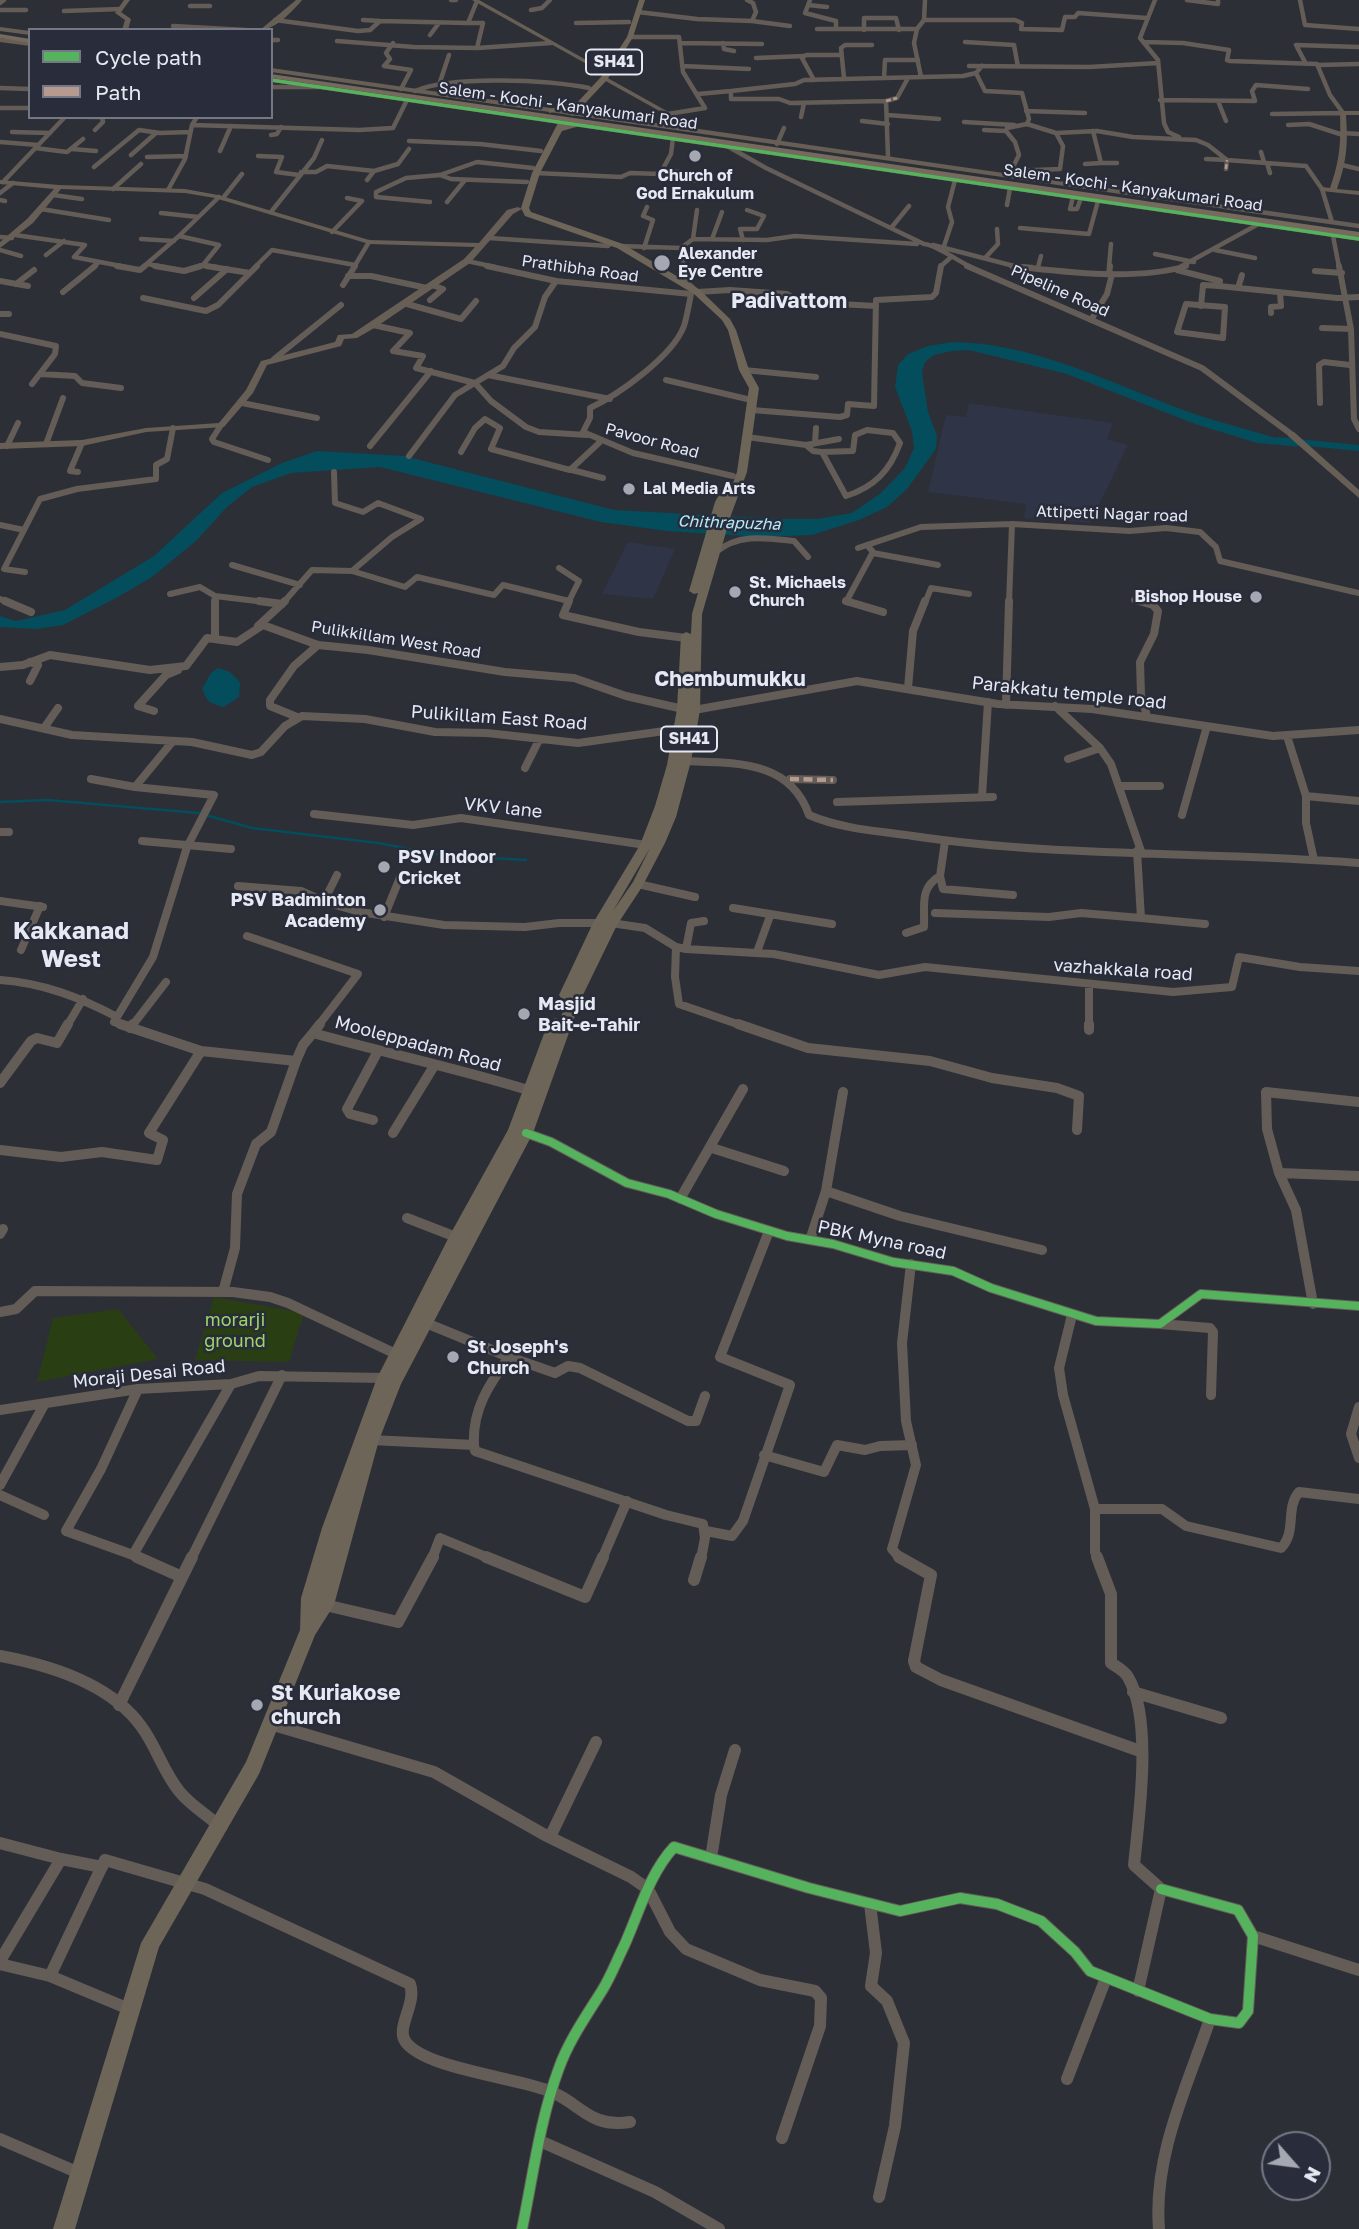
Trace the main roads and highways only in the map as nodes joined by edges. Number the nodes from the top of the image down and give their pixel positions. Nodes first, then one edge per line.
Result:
1 (637, 0) edge
2 (642, 0) edge
3 (2, 36) edge
4 (28, 38) edge
5 (273, 75) edge
6 (604, 75) junction
7 (571, 110) junction
8 (552, 111) road end
9 (581, 116) road end
10 (559, 125) junction
11 (579, 125) road end
12 (863, 160) junction
13 (532, 175) junction
14 (1182, 206) junction
15 (1359, 228) edge
16 (1359, 237) edge
17 (613, 245) junction
18 (694, 293) junction
19 (721, 515) junction
20 (715, 544) junction
21 (688, 709) junction
22 (680, 768) junction
23 (605, 923) junction
24 (336, 1534) junction
25 (309, 1630) junction
26 (64, 2229) edge

1 - 6 main road, SH41
2 - 6 main road, SH41
3 - 4 highway
5 - 12 highway, Salem - Kochi - Kanyakumari Road
6 - 7 main road, SH41
6 - 7 main road, SH41
7 - 8 main road
7 - 9 main road
10 - 11 main road
10 - 13 main road, SH41
10 - 13 main road, SH41
12 - 14 highway, Salem - Kochi - Kanyakumari Road
12 - 14 highway, Salem - Kochi - Kanyakumari Road
13 - 17 main road, SH41
13 - 17 main road
14 - 15 highway, Salem - Kochi - Kanyakumari Road
14 - 16 highway, Salem - Kochi - Kanyakumari Road
17 - 18 main road, SH41
18 - 19 main road
18 - 19 main road, SH41
19 - 20 main road, SH41
20 - 21 main road, SH41
20 - 21 main road
21 - 22 main road, SH41
21 - 22 main road
22 - 23 main road
22 - 23 main road, SH41
23 - 24 main road, SH41
23 - 24 main road
24 - 25 main road
24 - 25 main road
25 - 26 main road

